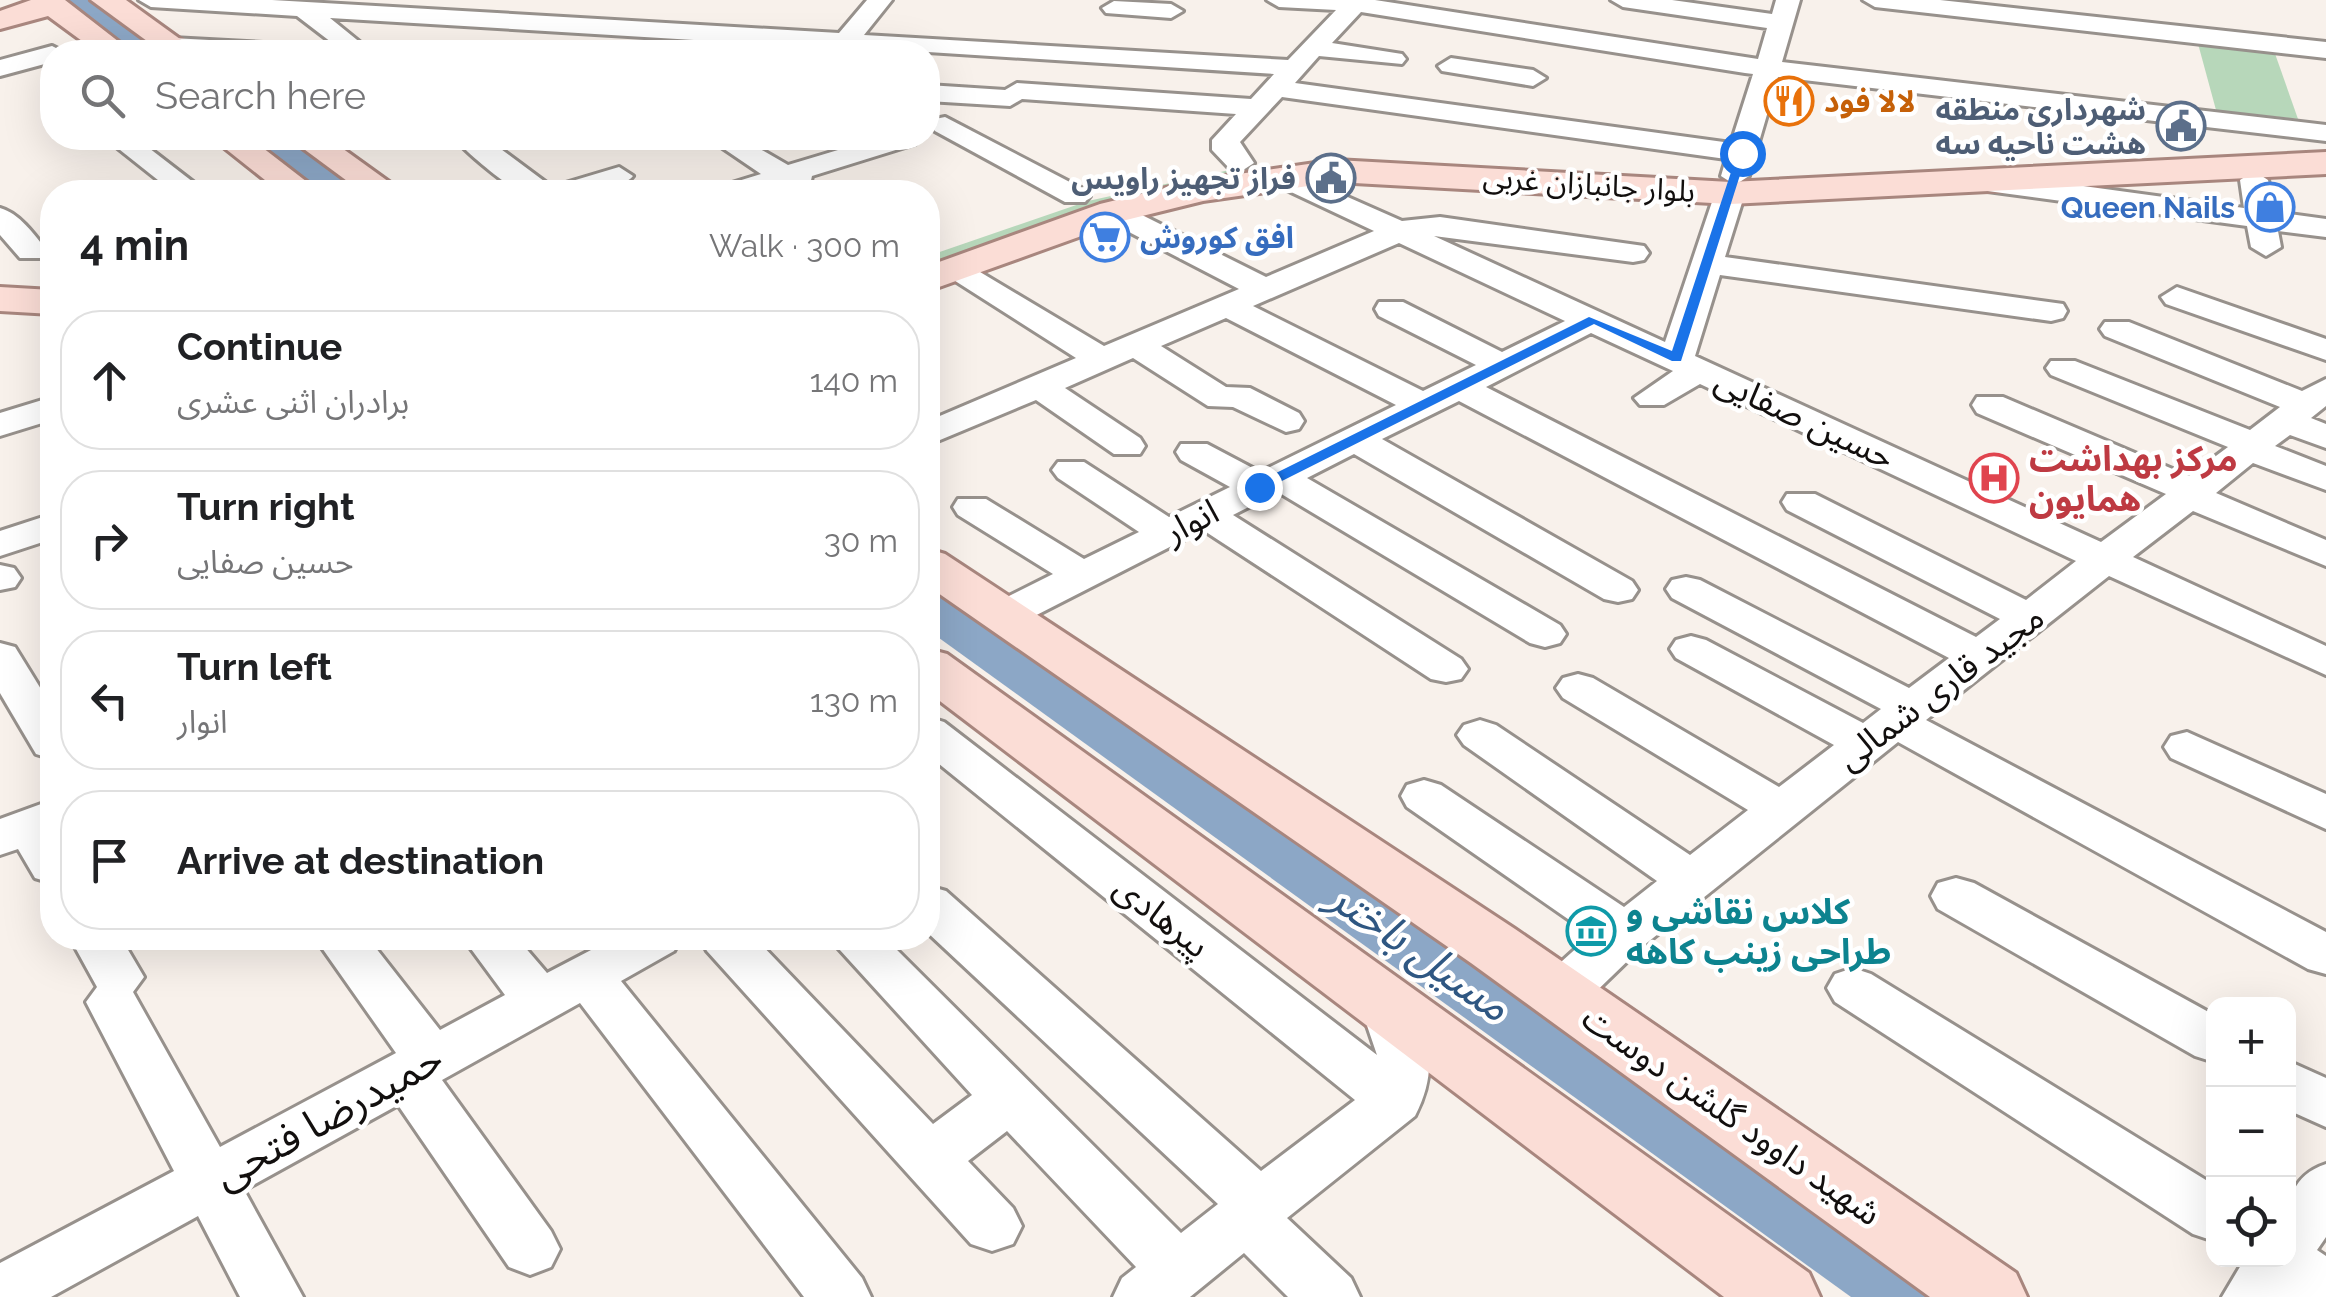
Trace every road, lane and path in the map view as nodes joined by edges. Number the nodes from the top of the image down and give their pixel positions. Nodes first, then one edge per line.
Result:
1 (106, 0) edge
2 (152, 0) edge
3 (880, 0) edge
4 (1279, 0) edge
5 (1623, 0) edge
6 (1875, 0) edge
7 (49, 2) edge
8 (1357, 2) edge
9 (1144, 5) edge
10 (1114, 8) dead end
11 (303, 9) junction
12 (1171, 10) dead end
13 (1784, 12) edge
14 (0, 20) edge
15 (1333, 27) junction
16 (100, 40) edge
17 (164, 40) edge
18 (343, 40) edge
19 (742, 40) edge
20 (847, 40) edge
21 (1313, 48) junction
22 (940, 50) edge
23 (1039, 53) junction
24 (40, 57) edge
25 (11, 65) edge
26 (1772, 65) junction
27 (1451, 66) dead end
28 (2322, 66) edge
29 (1495, 73) junction
30 (1532, 78) dead end
31 (40, 80) edge
32 (1275, 88) junction
33 (940, 93) edge
34 (1014, 94) junction
35 (1591, 97) dead end
36 (1461, 114) junction
37 (940, 125) edge
38 (940, 129) edge
39 (1578, 130) junction
40 (2326, 132) edge
41 (2326, 145) edge
42 (135, 150) edge
43 (245, 150) edge
44 (324, 150) edge
45 (485, 150) edge
46 (742, 150) edge
47 (849, 150) edge
48 (1233, 157) junction
49 (2326, 163) edge
50 (1736, 174) junction
51 (618, 176) dead end
52 (785, 176) junction
53 (1282, 177) junction
54 (175, 180) edge
55 (286, 180) edge
56 (368, 180) edge
57 (524, 180) edge
58 (604, 180) edge
59 (772, 180) edge
60 (794, 180) edge
61 (2254, 180) dead end
62 (1980, 181) junction
63 (1075, 196) junction
64 (1113, 212) junction
65 (0, 217) edge
66 (2326, 228) edge
67 (1402, 230) junction
68 (2264, 233) junction
69 (1633, 253) dead end
70 (940, 264) edge
71 (1709, 264) junction
72 (940, 265) edge
73 (940, 268) edge
74 (39, 272) edge
75 (1268, 291) junction
76 (2176, 296) dead end
77 (0, 299) edge
78 (1229, 307) junction
79 (1391, 309) dead end
80 (2051, 311) dead end
81 (1594, 320) junction
82 (2117, 329) dead end
83 (1137, 346) junction
84 (2326, 350) edge
85 (1104, 360) junction
86 (1500, 364) junction
87 (1689, 364) junction
88 (2064, 368) dead end
89 (1038, 386) junction
90 (1459, 387) junction
91 (1652, 398) dead end
92 (1424, 405) junction
93 (1990, 405) dead end
94 (40, 412) edge
95 (1286, 421) dead end
96 (2290, 423) edge
97 (0, 425) edge
98 (940, 429) edge
99 (1355, 439) junction
100 (1127, 446) dead end
101 (1194, 452) dead end
102 (1071, 470) dead end
103 (2326, 479) edge
104 (1269, 482) junction
105 (2189, 492) junction
106 (1801, 502) dead end
107 (972, 507) dead end
108 (1205, 514) junction
109 (40, 523) edge
110 (1167, 533) junction
111 (0, 544) edge
112 (2326, 554) edge
113 (2108, 560) junction
114 (940, 572) edge
115 (1082, 575) junction
116 (1686, 589) dead end
117 (1618, 590) dead end
118 (1002, 616) junction
119 (2030, 618) junction
120 (1545, 634) dead end
121 (1692, 649) dead end
122 (0, 656) edge
123 (1981, 657) junction
124 (2326, 662) edge
125 (1446, 669) dead end
126 (940, 675) edge
127 (1578, 688) dead end
128 (40, 724) edge
129 (1890, 724) junction
130 (1480, 736) dead end
131 (940, 741) edge
132 (2187, 747) dead end
133 (1424, 796) dead end
134 (1781, 809) junction
135 (2326, 813) edge
136 (1694, 882) junction
137 (1956, 896) dead end
138 (940, 915) edge
139 (1625, 933) junction
140 (347, 950) edge
141 (506, 950) edge
142 (634, 950) edge
143 (736, 950) edge
144 (866, 950) edge
145 (2326, 954) edge
146 (108, 972) edge
147 (564, 988) junction
148 (1853, 988) dead end
149 (1560, 994) junction
150 (1384, 1000) junction
151 (2206, 1037) edge
152 (419, 1066) junction
153 (2294, 1087) edge
154 (1010, 1098) junction
155 (1395, 1100) junction
156 (2326, 1104) edge
157 (929, 1158) junction
158 (210, 1180) junction
159 (2326, 1188) edge
160 (2206, 1211) edge
161 (1253, 1212) junction
162 (992, 1226) dead end
163 (2296, 1232) edge
164 (530, 1249) dead end
165 (2275, 1267) edge
166 (2292, 1267) edge
167 (1161, 1284) edge
168 (2326, 1288) edge
169 (0, 1294) edge
170 (272, 1297) edge
171 (840, 1297) edge
172 (1328, 1297) edge
173 (1782, 1297) edge
174 (1989, 1297) edge
175 (2253, 1297) edge

1 - 17 main road
2 - 11 street
3 - 20 street
4 - 8 street
5 - 13 street
6 - 28 street
7 - 14 main road
7 - 16 main road
8 - 15 street
8 - 26 street
9 - 10 street
9 - 12 street
11 - 18 street
11 - 19 street
13 - 26 street
15 - 21 street
15 - 21 street
21 - 32 street
22 - 23 street
23 - 32 street
23 - 34 street
24 - 25 street
25 - 31 street
26 - 40 street
26 - 50 street
27 - 29 street
29 - 30 street
29 - 36 street
32 - 34 street
32 - 36 street
32 - 48 street
33 - 34 street
34 - 37 street
35 - 39 street
36 - 39 street
38 - 63 street
39 - 50 street
41 - 50 main road, بلوار جانبازان غربی
42 - 54 street
43 - 55 main road
44 - 56 main road
45 - 57 street
46 - 52 street
47 - 52 street
48 - 50 main road, بلوار جانبازان غربی
48 - 53 main road
48 - 63 main road, بلوار جانبازان غربی
49 - 62 main road, بلوار جانبازان غربی
50 - 53 main road, بلوار جانبازان غربی
50 - 62 main road, بلوار جانبازان غربی
50 - 71 street
51 - 58 street
52 - 59 street
52 - 60 street
53 - 64 main road, بلوار جانبازان غربی
53 - 67 street, حسین صفایی
61 - 68 street
62 - 68 street
63 - 70 main road, بلوار جانبازان غربی
64 - 72 main road, بلوار جانبازان غربی
64 - 75 street
65 - 74 street
66 - 68 street
67 - 69 street
67 - 75 street
67 - 81 street, حسین صفایی
71 - 80 street
71 - 87 street
73 - 85 street
74 - 77 main road
75 - 78 street
76 - 84 street
78 - 83 street
78 - 92 street
79 - 86 street
81 - 86 street, انوار
81 - 87 street, حسین صفایی
82 - 96 street
83 - 85 street
83 - 95 street
85 - 89 street
86 - 90 street, انوار
87 - 91 street
87 - 113 street, حسین صفایی
88 - 96 street
89 - 98 street
89 - 100 street
90 - 92 street, انوار
90 - 123 street
92 - 99 street, انوار
93 - 105 street
94 - 97 street
96 - 103 street
96 - 105 street, مجید قاری شمالی
99 - 104 street, انوار
99 - 117 street
101 - 104 street
102 - 110 street
104 - 108 street, انوار
104 - 120 street
105 - 112 street
105 - 113 street, مجید قاری شمالی
106 - 119 street
107 - 115 street
108 - 110 street, انوار
108 - 125 street
109 - 111 street
110 - 115 street, انوار
113 - 119 street, مجید قاری شمالی
113 - 124 street, حسین صفایی
114 - 118 main road, شهید داوود گلشن دوست
115 - 118 street, انوار
116 - 129 street
118 - 149 main road, شهید داوود گلشن دوست
119 - 123 street, مجید قاری شمالی
121 - 129 street
122 - 128 street
123 - 129 street, مجید قاری شمالی
126 - 150 main road
127 - 134 street
129 - 134 street, مجید قاری شمالی
129 - 145 street
130 - 136 street
131 - 155 street, پیرهادی
132 - 135 street
133 - 139 street
134 - 136 street, مجید قاری شمالی
136 - 139 street, مجید قاری شمالی
137 - 151 street
138 - 161 street
139 - 149 street, مجید قاری شمالی
140 - 152 street
141 - 147 street
142 - 147 street, حمیدرضا فتحی
143 - 157 street
144 - 154 street
146 - 158 street
147 - 152 street, حمیدرضا فتحی
147 - 171 street
148 - 160 street
149 - 174 main road, شهید داوود گلشن دوست
150 - 155 street
150 - 173 main road
152 - 158 street, حمیدرضا فتحی
152 - 164 street
153 - 156 street
154 - 157 street
154 - 167 street
155 - 161 street
157 - 162 street
158 - 169 street, حمیدرضا فتحی
158 - 170 street
159 - 163 street
161 - 167 street
161 - 172 street
165 - 175 street
166 - 168 street

